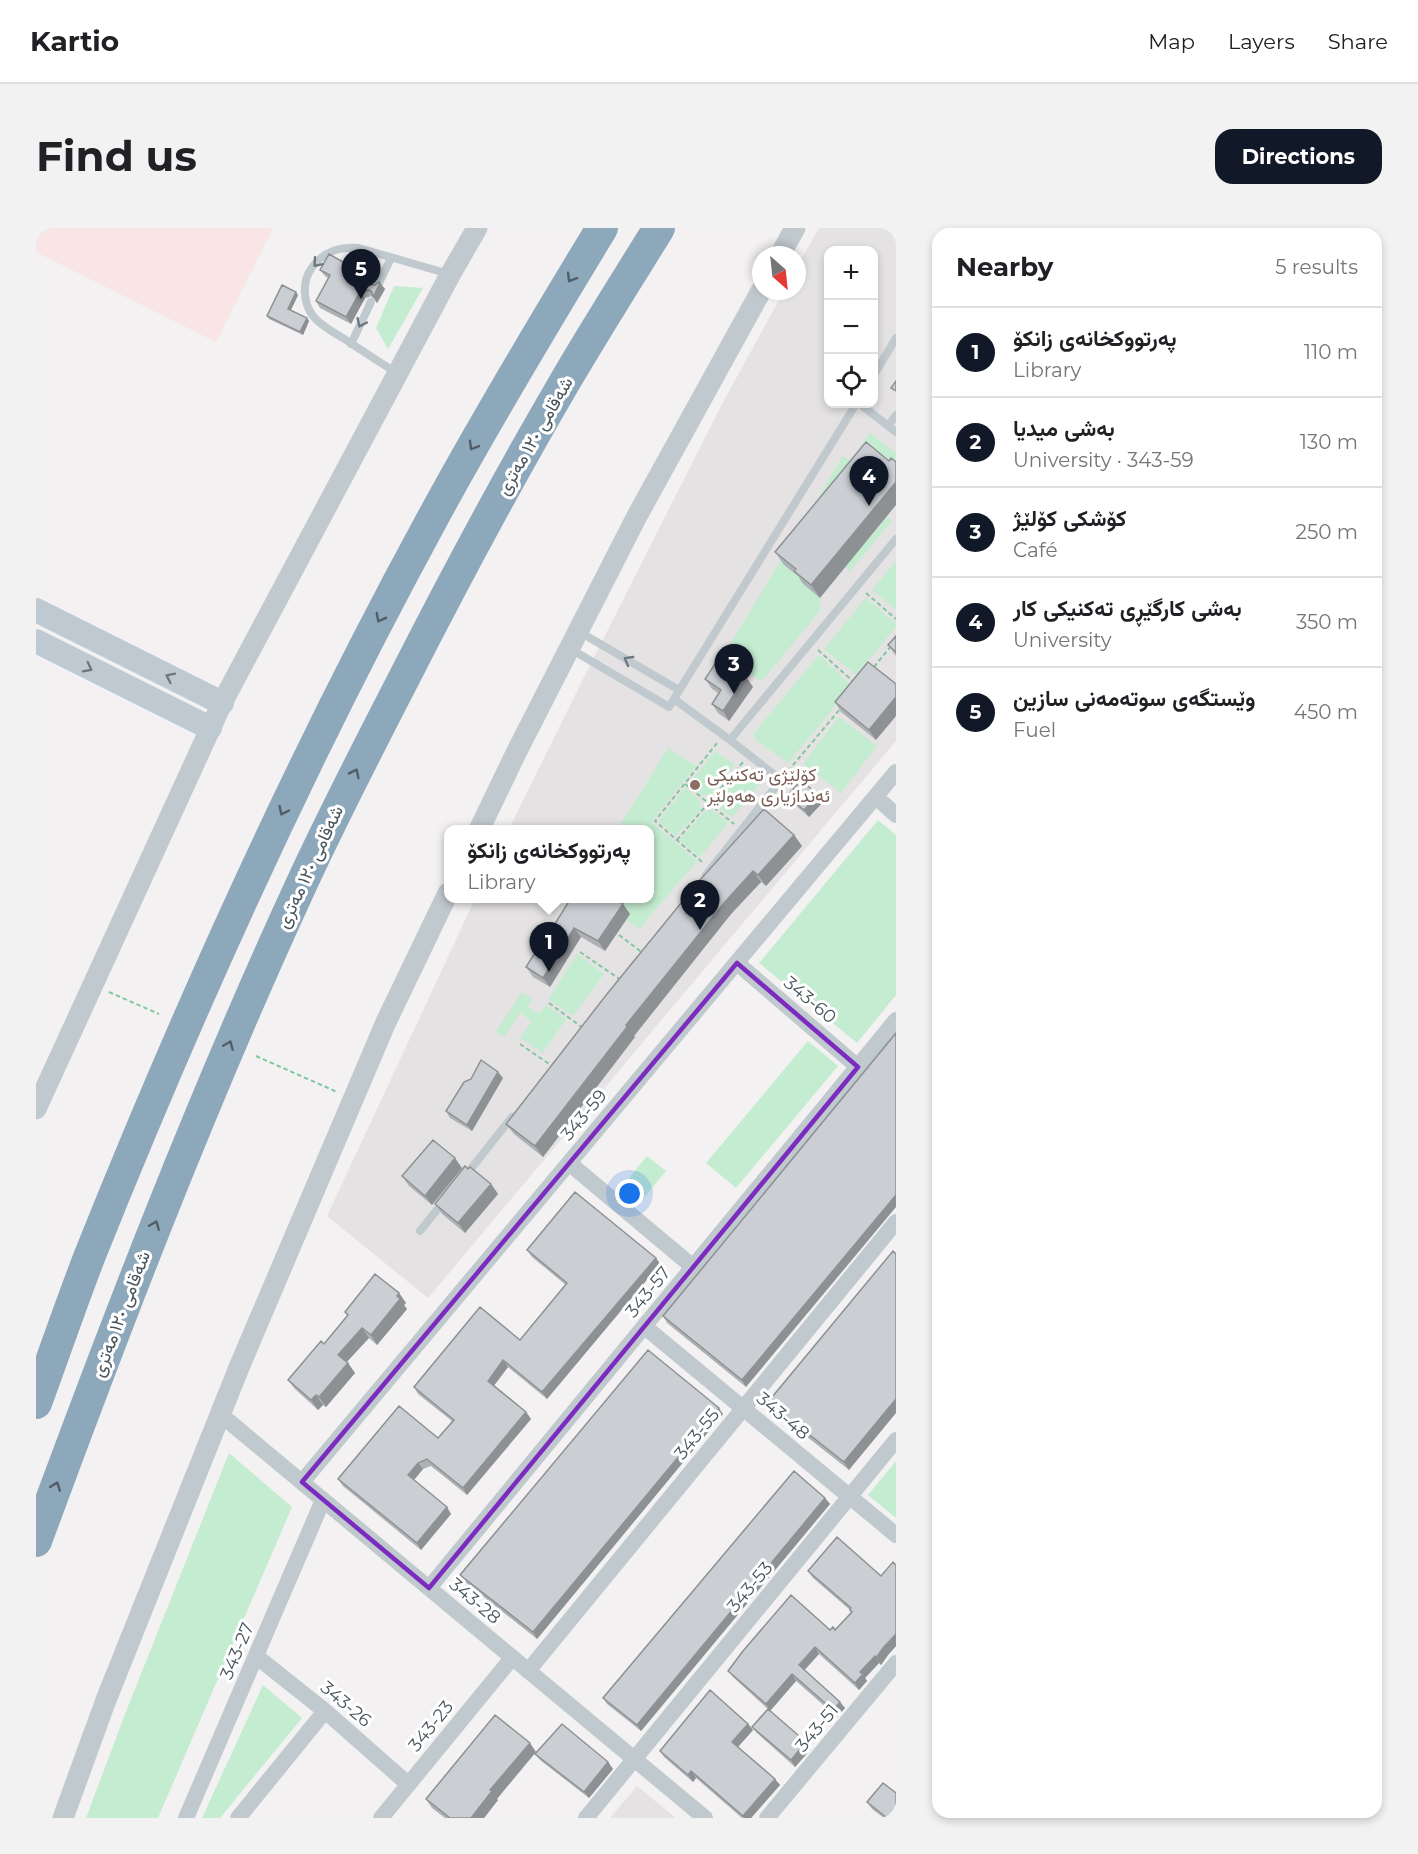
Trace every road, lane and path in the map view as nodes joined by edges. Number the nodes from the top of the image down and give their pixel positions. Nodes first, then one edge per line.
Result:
1 (477, 228) edge
2 (602, 228) edge
3 (659, 228) edge
4 (795, 228) edge
5 (785, 246) edge
6 (392, 258) junction
7 (450, 274) junction
8 (378, 285) edge
9 (756, 300) edge
10 (371, 302) edge
11 (896, 338) edge
12 (351, 344) junction
13 (878, 367) edge
14 (397, 373) junction
15 (855, 408) edge
16 (863, 408) edge
17 (896, 415) edge
18 (888, 426) junction
19 (896, 432) edge
20 (896, 539) edge
21 (857, 585) junction
22 (36, 610) edge
23 (896, 619) edge
24 (573, 639) junction
25 (896, 639) edge
26 (36, 641) edge
27 (809, 643) junction
28 (874, 667) edge
29 (859, 686) edge
30 (679, 690) junction
31 (222, 703) junction
32 (671, 703) junction
33 (845, 703) edge
34 (210, 728) junction
35 (726, 738) junction
36 (749, 754) junction
37 (896, 772) edge
38 (780, 780) junction
39 (685, 784) junction
40 (876, 797) junction
41 (708, 803) junction
42 (896, 815) edge
43 (481, 825) edge
44 (742, 830) junction
45 (677, 840) junction
46 (711, 869) junction
47 (697, 886) edge
48 (444, 901) edge
49 (620, 935) dead end
50 (580, 952) dead end
51 (643, 953) edge
52 (737, 963) junction
53 (621, 980) edge
54 (93, 984) junction
55 (549, 1003) dead end
56 (159, 1014) dead end
57 (896, 1020) edge
58 (583, 1028) edge
59 (520, 1044) dead end
60 (256, 1056) dead end
61 (552, 1066) edge
62 (858, 1067) junction
63 (354, 1099) junction
64 (36, 1109) edge
65 (518, 1109) edge
66 (569, 1163) junction
67 (463, 1179) edge
68 (448, 1196) edge
69 (896, 1222) edge
70 (420, 1231) dead end
71 (693, 1267) junction
72 (645, 1327) junction
73 (36, 1403) edge
74 (743, 1409) junction
75 (220, 1414) junction
76 (896, 1440) edge
77 (302, 1482) junction
78 (849, 1497) junction
79 (323, 1500) junction
80 (896, 1535) edge
81 (36, 1541) edge
82 (429, 1588) junction
83 (256, 1656) junction
84 (512, 1658) junction
85 (896, 1663) edge
86 (528, 1671) junction
87 (325, 1711) junction
88 (633, 1759) junction
89 (408, 1784) junction
90 (63, 1818) edge
91 (186, 1818) edge
92 (238, 1818) edge
93 (381, 1818) edge
94 (586, 1818) edge
95 (705, 1818) edge
96 (767, 1818) edge

1 - 7 street
2 -> 73 highway
81 -> 3 highway, شەقامی ١٢٠ مەتری
4 - 5 street
6 - 7 lane
6 - 8 lane
6 -> 12 lane
7 - 14 street
9 - 24 street
10 -> 12 lane
11 - 13 lane
12 - 14 lane
14 - 31 street
15 - 30 lane
16 - 18 lane
17 - 18 lane
18 - 19 lane
20 - 21 lane
21 - 23 path
21 - 27 lane
31 -> 22 main road
30 -> 24 lane
24 - 32 lane
24 - 43 street
25 - 28 path
26 -> 34 main road
27 - 29 path
27 - 35 lane
30 - 32 lane
31 - 34 street
32 - 35 lane
33 - 38 path
34 - 54 street
35 - 36 lane
35 - 39 path
36 - 38 lane
36 - 41 path
37 - 40 street, 343-59
38 - 44 lane
39 - 41 path
39 - 45 path
40 - 42 street
40 - 52 street, 343-59
41 - 44 path
41 - 45 path
44 - 46 lane
45 - 46 path
46 - 47 lane
48 - 63 street
49 - 51 path
50 - 53 path
52 - 62 street, 343-60
52 - 66 street, 343-59
54 - 56 path
54 - 64 street
55 - 58 path
57 - 62 street, 343-57
59 - 61 path
60 - 63 path
62 - 71 street, 343-57
63 - 75 street
65 - 67 lane
66 - 71 street
66 - 77 street, 343-59
68 - 70 lane
69 - 74 street, 343-55
71 - 72 street, 343-57
72 - 74 street, 343-48
72 - 82 street, 343-57
74 - 78 street, 343-48
74 - 86 street, 343-55
75 - 77 street, 343-28
75 - 90 street
76 - 78 street, 343-53
77 - 79 street, 343-28
78 - 80 street, 343-48
78 - 88 street, 343-53
79 - 82 street, 343-28
79 - 83 street, 343-27
82 - 84 street, 343-28
83 - 87 street, 343-26
83 - 91 street, 343-27
84 - 86 street, 343-28
84 - 89 street, 343-23
85 - 96 street, 343-51
86 - 88 street, 343-28
87 - 89 street, 343-26
87 - 92 street
88 - 94 street, 343-53
88 - 95 street, 343-28
89 - 93 street, 343-23

